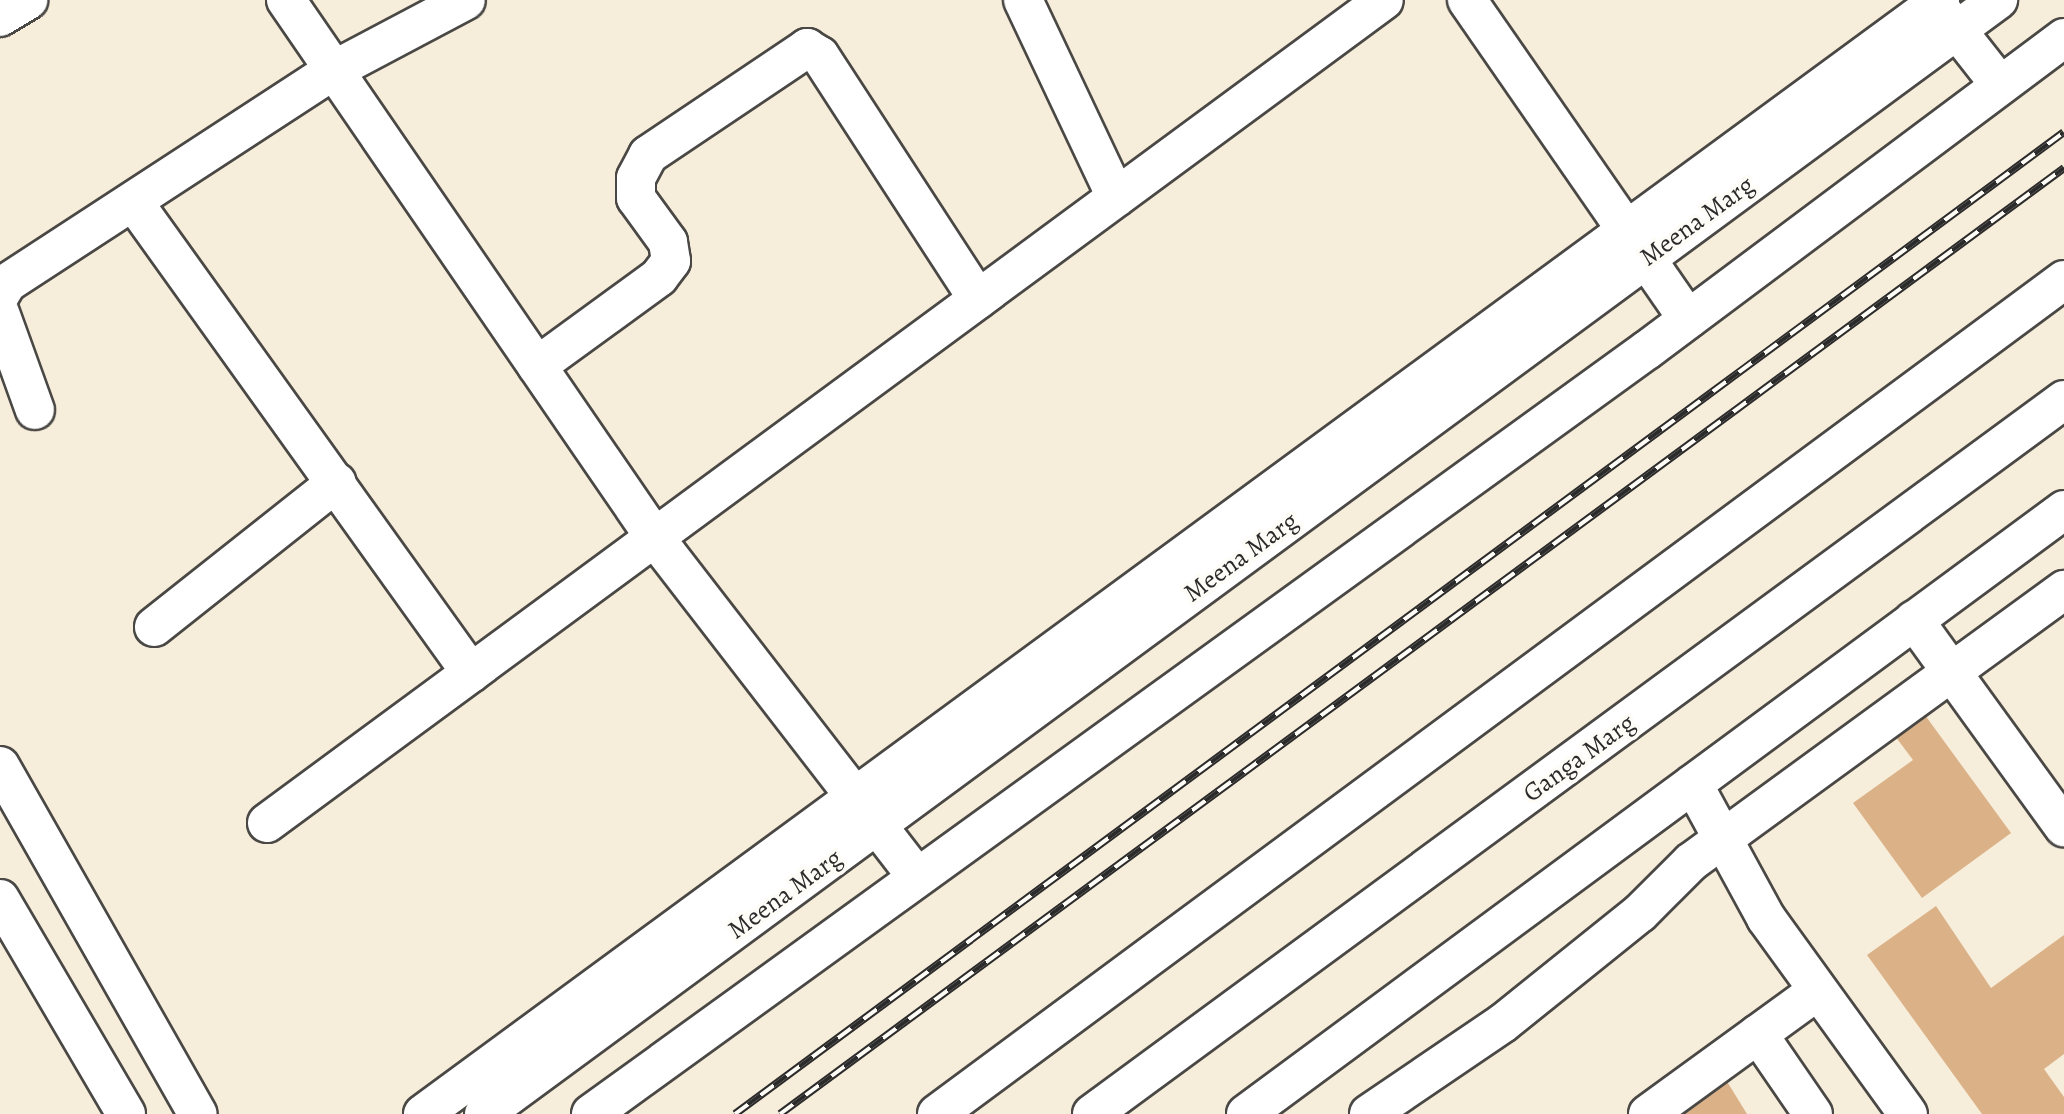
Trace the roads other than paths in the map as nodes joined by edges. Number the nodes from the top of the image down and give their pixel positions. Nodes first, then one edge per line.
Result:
1 (28, 0) edge
2 (286, 0) edge
3 (466, 0) edge
4 (1023, 0) edge
5 (1384, 0) edge
6 (1467, 0) edge
7 (1998, 0) edge
8 (1942, 8) edge
9 (0, 17) edge
10 (2064, 38) edge
11 (334, 70) junction
12 (2000, 85) junction
13 (1116, 197) junction
14 (135, 204) junction
15 (1635, 245) junction
16 (2064, 280) edge
17 (0, 295) edge
18 (978, 299) junction
19 (0, 313) edge
20 (1688, 319) junction
21 (537, 366) junction
22 (2064, 400) edge
23 (35, 411) dead end
24 (337, 482) junction
25 (2064, 510) edge
26 (655, 537) junction
27 (2064, 590) edge
28 (1914, 620) junction
29 (154, 627) dead end
30 (1950, 671) junction
31 (471, 673) junction
32 (0, 766) edge
33 (1693, 783) junction
34 (855, 794) junction
35 (267, 823) dead end
36 (879, 825) junction
37 (2064, 827) edge
38 (1725, 842) junction
39 (916, 876) junction
40 (0, 899) edge
41 (1817, 991) junction
42 (1758, 1034) junction
43 (126, 1114) edge
44 (198, 1114) edge
45 (423, 1114) edge
46 (484, 1114) edge
47 (591, 1114) edge
48 (937, 1114) edge
49 (1093, 1114) edge
50 (1246, 1114) edge
51 (1369, 1114) edge
52 (1648, 1114) edge
53 (1814, 1114) edge
54 (1908, 1114) edge

1 - 9 street
2 - 11 street
3 - 11 street
4 - 13 street
5 - 13 street
6 - 15 street
7 - 8 street
8 - 12 street
8 - 15 street
10 - 12 street
11 - 14 street
11 - 21 street
12 - 20 street
13 - 18 street
14 - 17 street
14 - 24 street
15 - 20 street
15 - 34 street
15 - 36 street, Meena Marg
16 - 48 street
18 - 21 street
18 - 26 street
19 - 23 street
20 - 39 street
21 - 26 street
22 - 49 street, Ganga Marg
24 - 29 street
24 - 31 street
25 - 28 street
26 - 31 street
26 - 34 street
27 - 30 street
28 - 30 street
28 - 33 street
30 - 37 street
30 - 38 street
31 - 35 street
32 - 44 street
33 - 38 street
33 - 50 street
34 - 36 street
34 - 45 street
36 - 39 street
36 - 46 street, Meena Marg
38 - 41 street
38 - 51 street
39 - 47 street
40 - 43 street
41 - 42 street
41 - 54 street
42 - 52 street
42 - 53 street

